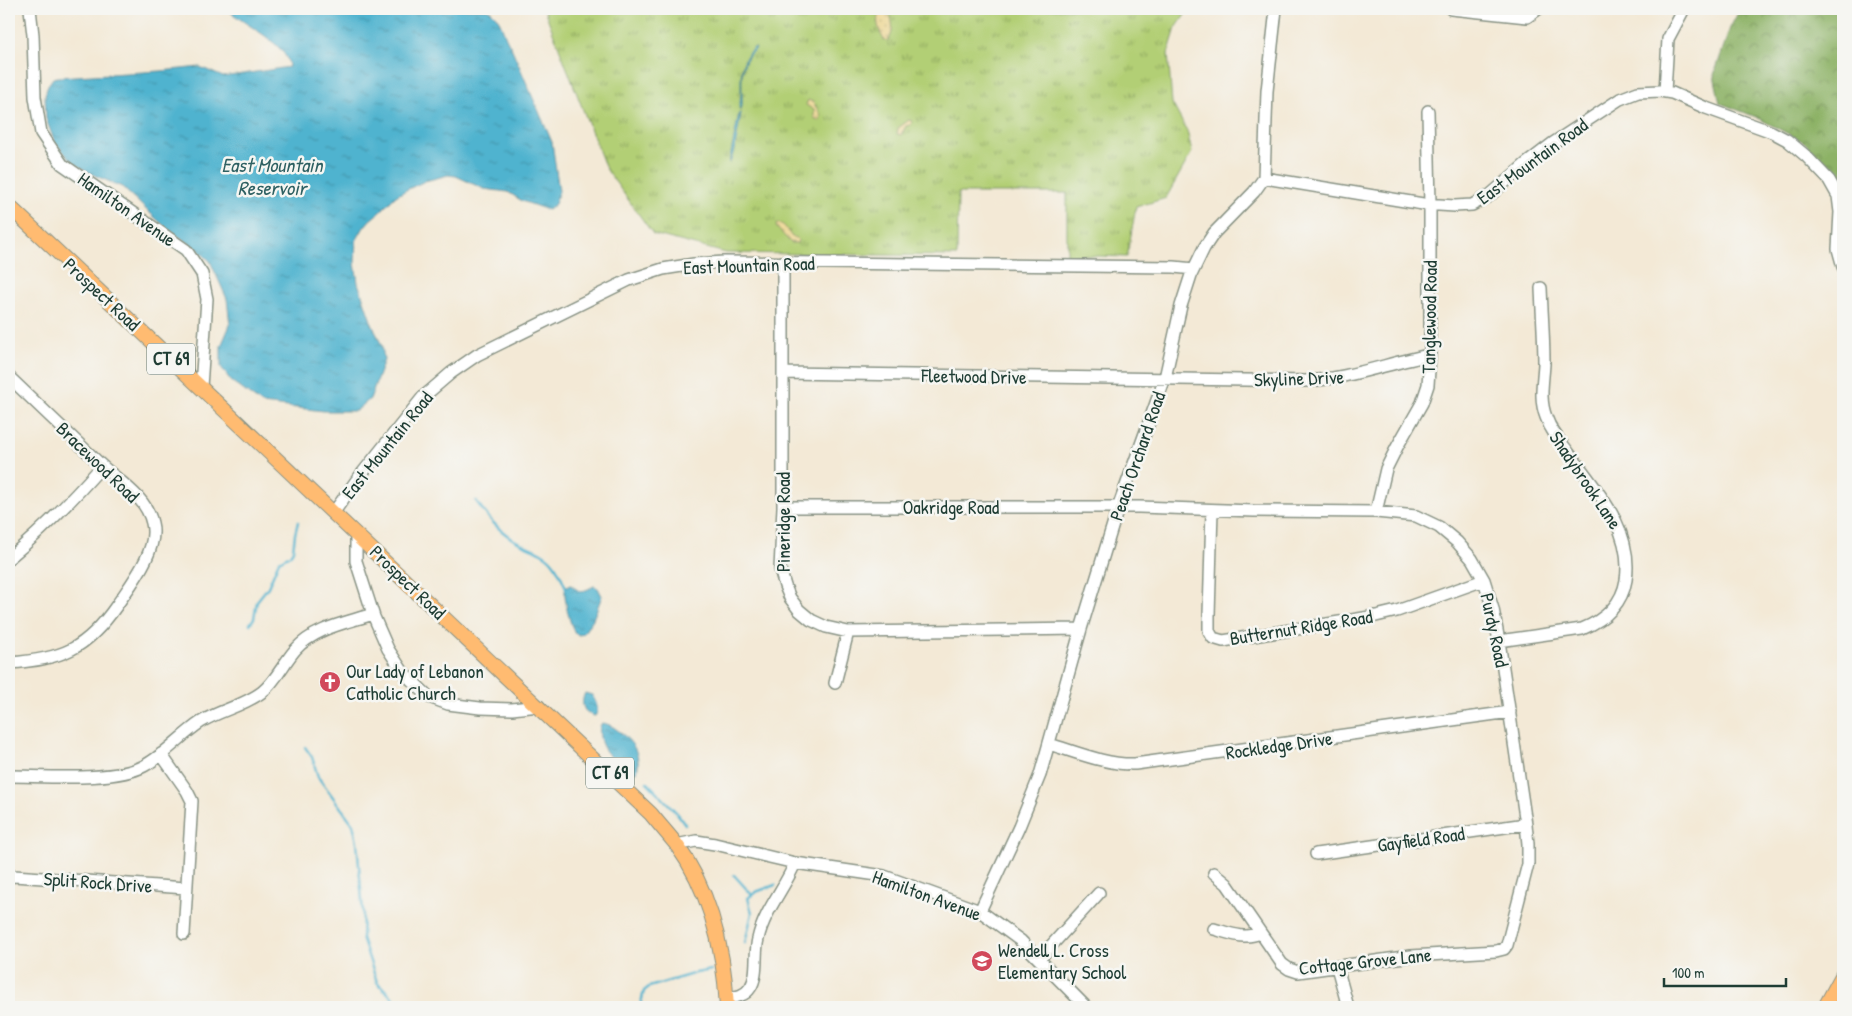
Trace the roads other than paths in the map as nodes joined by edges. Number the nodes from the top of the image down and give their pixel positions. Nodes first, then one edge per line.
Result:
1 (30, 9) edge
2 (1276, 9) edge
3 (1457, 9) edge
4 (1538, 9) edge
5 (1684, 9) edge
6 (1665, 92) junction
7 (1428, 111) dead end
8 (1264, 178) junction
9 (1430, 204) junction
10 (9, 206) edge
11 (783, 262) junction
12 (1843, 267) edge
13 (1194, 269) junction
14 (1541, 288) dead end
15 (1430, 355) junction
16 (784, 373) junction
17 (9, 377) edge
18 (1165, 378) junction
19 (201, 387) junction
20 (102, 466) junction
21 (783, 507) junction
22 (1118, 508) junction
23 (1212, 510) junction
24 (334, 512) junction
25 (1376, 512) junction
26 (356, 534) junction
27 (9, 558) edge
28 (1484, 580) junction
29 (373, 614) junction
30 (1081, 629) junction
31 (848, 632) junction
32 (1499, 641) junction
33 (9, 663) edge
34 (835, 683) dead end
35 (539, 706) junction
36 (1510, 712) junction
37 (1049, 744) junction
38 (161, 754) junction
39 (9, 776) edge
40 (1526, 824) junction
41 (676, 845) junction
42 (1316, 854) dead end
43 (795, 863) junction
44 (1214, 873) dead end
45 (9, 877) edge
46 (186, 888) junction
47 (1099, 893) dead end
48 (980, 911) junction
49 (1214, 929) dead end
50 (1260, 933) junction
51 (184, 934) dead end
52 (1504, 948) joint
53 (1040, 958) junction
54 (1337, 967) junction
55 (1843, 974) edge
56 (727, 1003) edge
57 (1086, 1007) edge
58 (1348, 1007) edge
59 (1826, 1007) edge

1 - 19 street, Hamilton Avenue
2 - 8 street
3 - 4 street
5 - 6 street
6 - 9 street, East Mountain Road
6 - 12 street, East Mountain Road
7 - 9 street, Tanglewood Road
8 - 9 street, East Mountain Road
8 - 13 street, Peach Orchard Road
9 - 15 street, Tanglewood Road
10 - 19 main road, Prospect Road / CT 69
11 - 13 street, East Mountain Road
11 - 16 street, Pineridge Road
11 - 24 street, East Mountain Road
13 - 18 street, Peach Orchard Road
14 - 32 street, Shadybrook Lane
15 - 18 street, Skyline Drive
15 - 25 street, Tanglewood Road
16 - 18 street, Fleetwood Drive
16 - 21 street, Pineridge Road
17 - 20 street, Bracewood Road
18 - 22 street, Peach Orchard Road
19 - 24 main road, Prospect Road / CT 69
20 - 27 street
20 - 33 street, Bracewood Road
21 - 22 street, Oakridge Road
21 - 31 street, Pineridge Road
22 - 23 street, Purdy Road
22 - 30 street, Peach Orchard Road
23 - 25 street, Purdy Road
23 - 28 street, Butternut Ridge Road
24 - 26 main road, Prospect Road / CT 69
25 - 28 street, Purdy Road
26 - 29 street
26 - 35 main road, Prospect Road / CT 69
28 - 32 street, Purdy Road
29 - 35 street
29 - 38 street
30 - 31 street, Pineridge Road
30 - 37 street, Peach Orchard Road
31 - 34 street
32 - 36 street, Purdy Road
35 - 41 main road, Prospect Road / CT 69
36 - 37 street, Rockledge Drive
36 - 40 street, Purdy Road
37 - 48 street, Peach Orchard Road
38 - 39 street
38 - 46 street
40 - 42 street, Gayfield Road
40 - 52 street, Purdy Road
41 - 43 street, Hamilton Avenue
41 - 56 main road, Prospect Road / CT 69
43 - 48 street, Hamilton Avenue
43 - 56 street
44 - 50 street, Cottage Grove Lane
45 - 46 street, Split Rock Drive
46 - 51 street
47 - 53 street
48 - 53 street, Hamilton Avenue
49 - 50 street
50 - 54 street, Cottage Grove Lane
52 - 54 street, Cottage Grove Lane
53 - 57 street, Hamilton Avenue
54 - 58 street
55 - 59 main road

